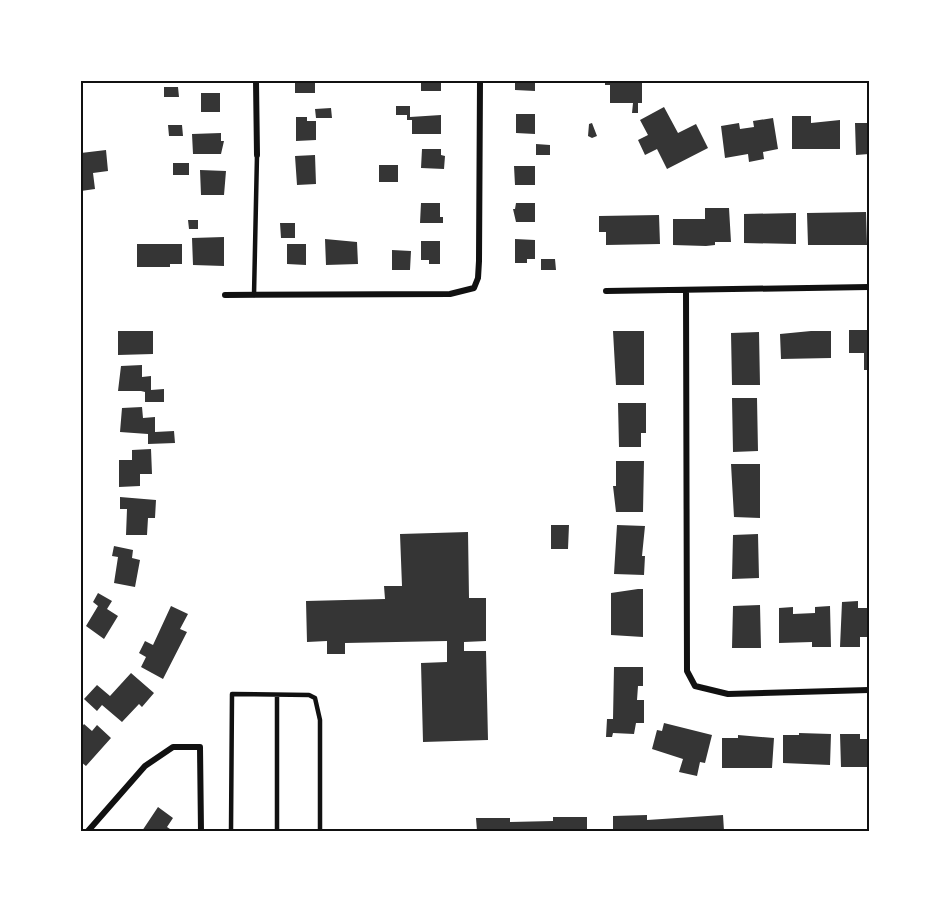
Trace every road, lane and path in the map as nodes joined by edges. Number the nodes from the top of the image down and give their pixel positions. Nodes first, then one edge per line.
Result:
1 (256, 81) edge
2 (480, 81) edge
3 (257, 155) joint
4 (869, 287) edge
5 (686, 290) junction
6 (606, 291) dead end
7 (225, 295) dead end
8 (254, 295) junction
9 (869, 690) edge
10 (277, 695) junction
11 (88, 831) edge
12 (201, 831) edge
13 (231, 831) edge
14 (277, 831) edge
15 (320, 831) edge

1 - 3 street
2 - 8 street
3 - 8 lane
4 - 5 street
5 - 6 street
5 - 9 street
7 - 8 street
10 - 13 lane
10 - 14 lane
10 - 15 lane
11 - 12 street

